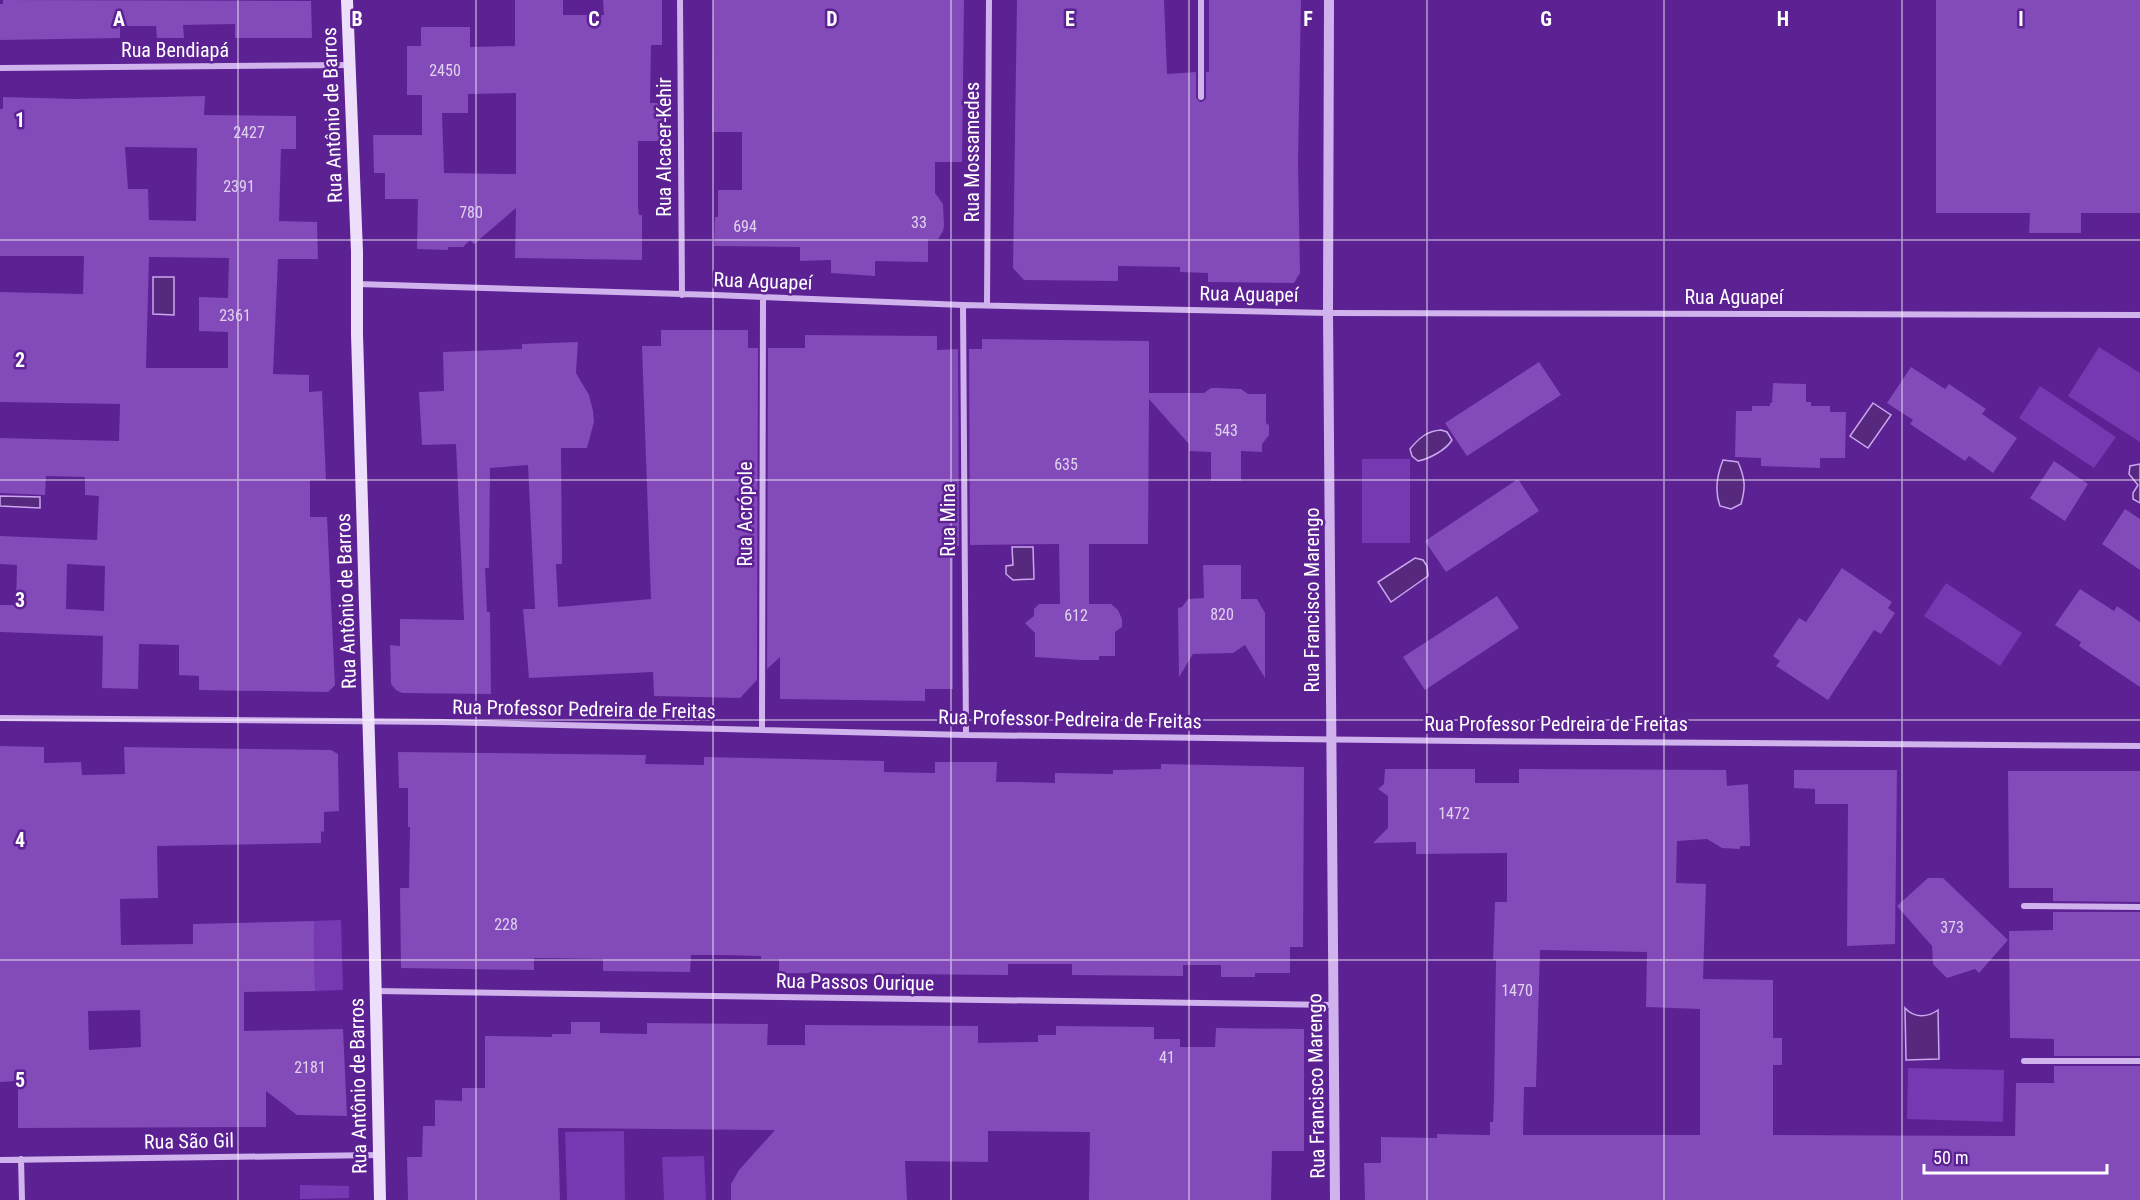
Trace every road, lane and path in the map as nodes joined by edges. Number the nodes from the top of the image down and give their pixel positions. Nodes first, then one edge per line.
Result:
1 (347, 0) edge
2 (680, 0) edge
3 (989, 0) edge
4 (1201, 0) edge
5 (1329, 0) edge
6 (350, 65) junction
7 (0, 68) edge
8 (1201, 98) dead end
9 (357, 284) junction
10 (682, 295) junction
11 (763, 297) junction
12 (963, 305) junction
13 (987, 305) junction
14 (1328, 313) junction
15 (2140, 315) edge
16 (0, 718) edge
17 (369, 722) junction
18 (762, 730) junction
19 (966, 735) junction
20 (1330, 739) junction
21 (2140, 746) edge
22 (2024, 906) dead end
23 (2140, 907) edge
24 (376, 991) junction
25 (1333, 1005) junction
26 (2024, 1061) dead end
27 (2140, 1061) edge
28 (379, 1155) junction
29 (21, 1159) junction
30 (0, 1160) edge
31 (22, 1200) edge
32 (380, 1200) edge
33 (1335, 1200) edge

1 - 6 main road, Rua Antônio de Barros
2 - 10 street, Rua Alcacer-Kehir
3 - 13 street, Rua Mossamedes
4 - 8 street
5 - 14 street, Rua Francisco Marengo
6 - 7 street, Rua Bendiapá
6 - 9 main road, Rua Antônio de Barros
9 - 10 street, Rua Aguapeí
9 - 17 main road, Rua Antônio de Barros
10 - 11 street, Rua Aguapeí
11 - 12 street, Rua Aguapeí
11 - 18 street, Rua Acrópole
12 - 13 street, Rua Aguapeí
12 - 19 street, Rua Mina
13 - 14 street, Rua Aguapeí
14 - 15 street, Rua Aguapeí
14 - 20 street, Rua Francisco Marengo
16 - 17 street, Rua Professor Pedreira de Freitas
17 - 18 street, Rua Professor Pedreira de Freitas
17 - 24 main road, Rua Antônio de Barros
18 - 19 street, Rua Professor Pedreira de Freitas
19 - 20 street, Rua Professor Pedreira de Freitas
20 - 21 street, Rua Professor Pedreira de Freitas
20 - 25 street, Rua Francisco Marengo
22 - 23 street
24 - 25 street, Rua Passos Ourique
24 - 28 main road, Rua Antônio de Barros
25 - 33 street, Rua Francisco Marengo
26 - 27 street
28 - 29 street, Rua São Gil
28 - 32 main road, Rua Antônio de Barros
29 - 30 street, Rua São Gil
29 - 31 street

